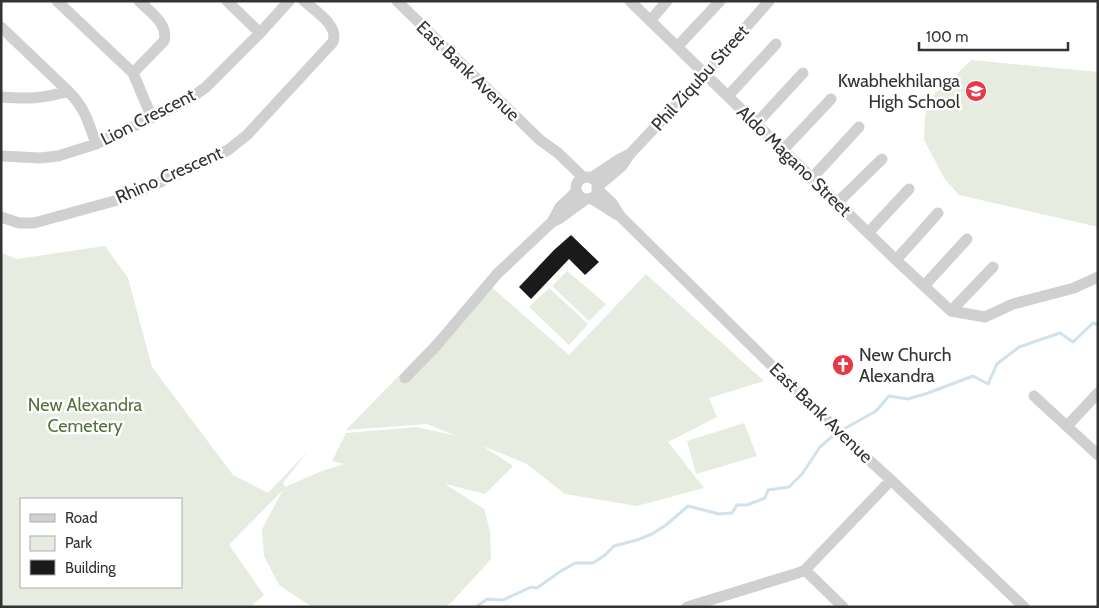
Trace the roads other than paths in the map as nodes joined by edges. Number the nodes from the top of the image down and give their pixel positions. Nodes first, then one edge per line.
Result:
1 (57, 1) edge
2 (139, 1) edge
3 (227, 1) edge
4 (289, 1) edge
5 (304, 1) edge
6 (397, 1) edge
7 (630, 1) edge
8 (667, 1) edge
9 (720, 1) edge
10 (769, 1) edge
11 (650, 21) junction
12 (1, 27) edge
13 (260, 33) junction
14 (776, 44) dead end
15 (676, 47) junction
16 (133, 73) junction
17 (704, 74) junction
18 (803, 74) dead end
19 (68, 91) junction
20 (728, 96) junction
21 (1, 97) edge
22 (832, 99) dead end
23 (152, 118) junction
24 (756, 124) junction
25 (859, 127) dead end
26 (96, 144) junction
27 (783, 150) junction
28 (1, 156) edge
29 (882, 159) dead end
30 (812, 178) junction
31 (587, 188) junction
32 (909, 189) dead end
33 (838, 203) junction
34 (938, 213) dead end
35 (1, 216) edge
36 (868, 233) junction
37 (967, 239) dead end
38 (896, 260) junction
39 (992, 267) dead end
40 (1098, 277) edge
41 (924, 286) junction
42 (951, 311) junction
43 (405, 378) dead end
44 (1098, 393) edge
45 (1034, 396) dead end
46 (1067, 426) junction
47 (1098, 454) edge
48 (891, 480) junction
49 (805, 570) junction
50 (687, 607) edge
51 (843, 607) edge
52 (1024, 607) edge

1 - 16 street
2 - 16 street
3 - 13 street
4 - 13 street, Lion Crescent
5 - 35 street, Rhino Crescent
6 - 31 street, East Bank Avenue
7 - 11 street, Aldo Magano Street
8 - 11 street
9 - 15 street
10 - 17 street, Phil Ziqubu Street
11 - 15 street, Aldo Magano Street
12 - 19 street
13 - 23 street, Lion Crescent
14 - 20 street
15 - 17 street, Aldo Magano Street
16 - 23 street
17 - 20 street, Aldo Magano Street
17 - 31 street, Phil Ziqubu Street
18 - 24 street
19 - 21 street
19 - 26 street
20 - 24 street, Aldo Magano Street
22 - 27 street
23 - 26 street, Lion Crescent
24 - 27 street, Aldo Magano Street
25 - 30 street
26 - 28 street, Lion Crescent
27 - 30 street, Aldo Magano Street
29 - 33 street
30 - 33 street, Aldo Magano Street
31 - 43 street, Phil Ziqubu Street
31 - 48 street, East Bank Avenue
32 - 36 street
33 - 36 street, Aldo Magano Street
34 - 38 street
36 - 38 street, Aldo Magano Street
37 - 41 street
38 - 41 street, Aldo Magano Street
39 - 42 street
40 - 42 street, Aldo Magano Street
41 - 42 street, Aldo Magano Street
44 - 46 street
45 - 46 street
46 - 47 street
48 - 49 street
48 - 52 street, East Bank Avenue
49 - 50 street
49 - 51 street

